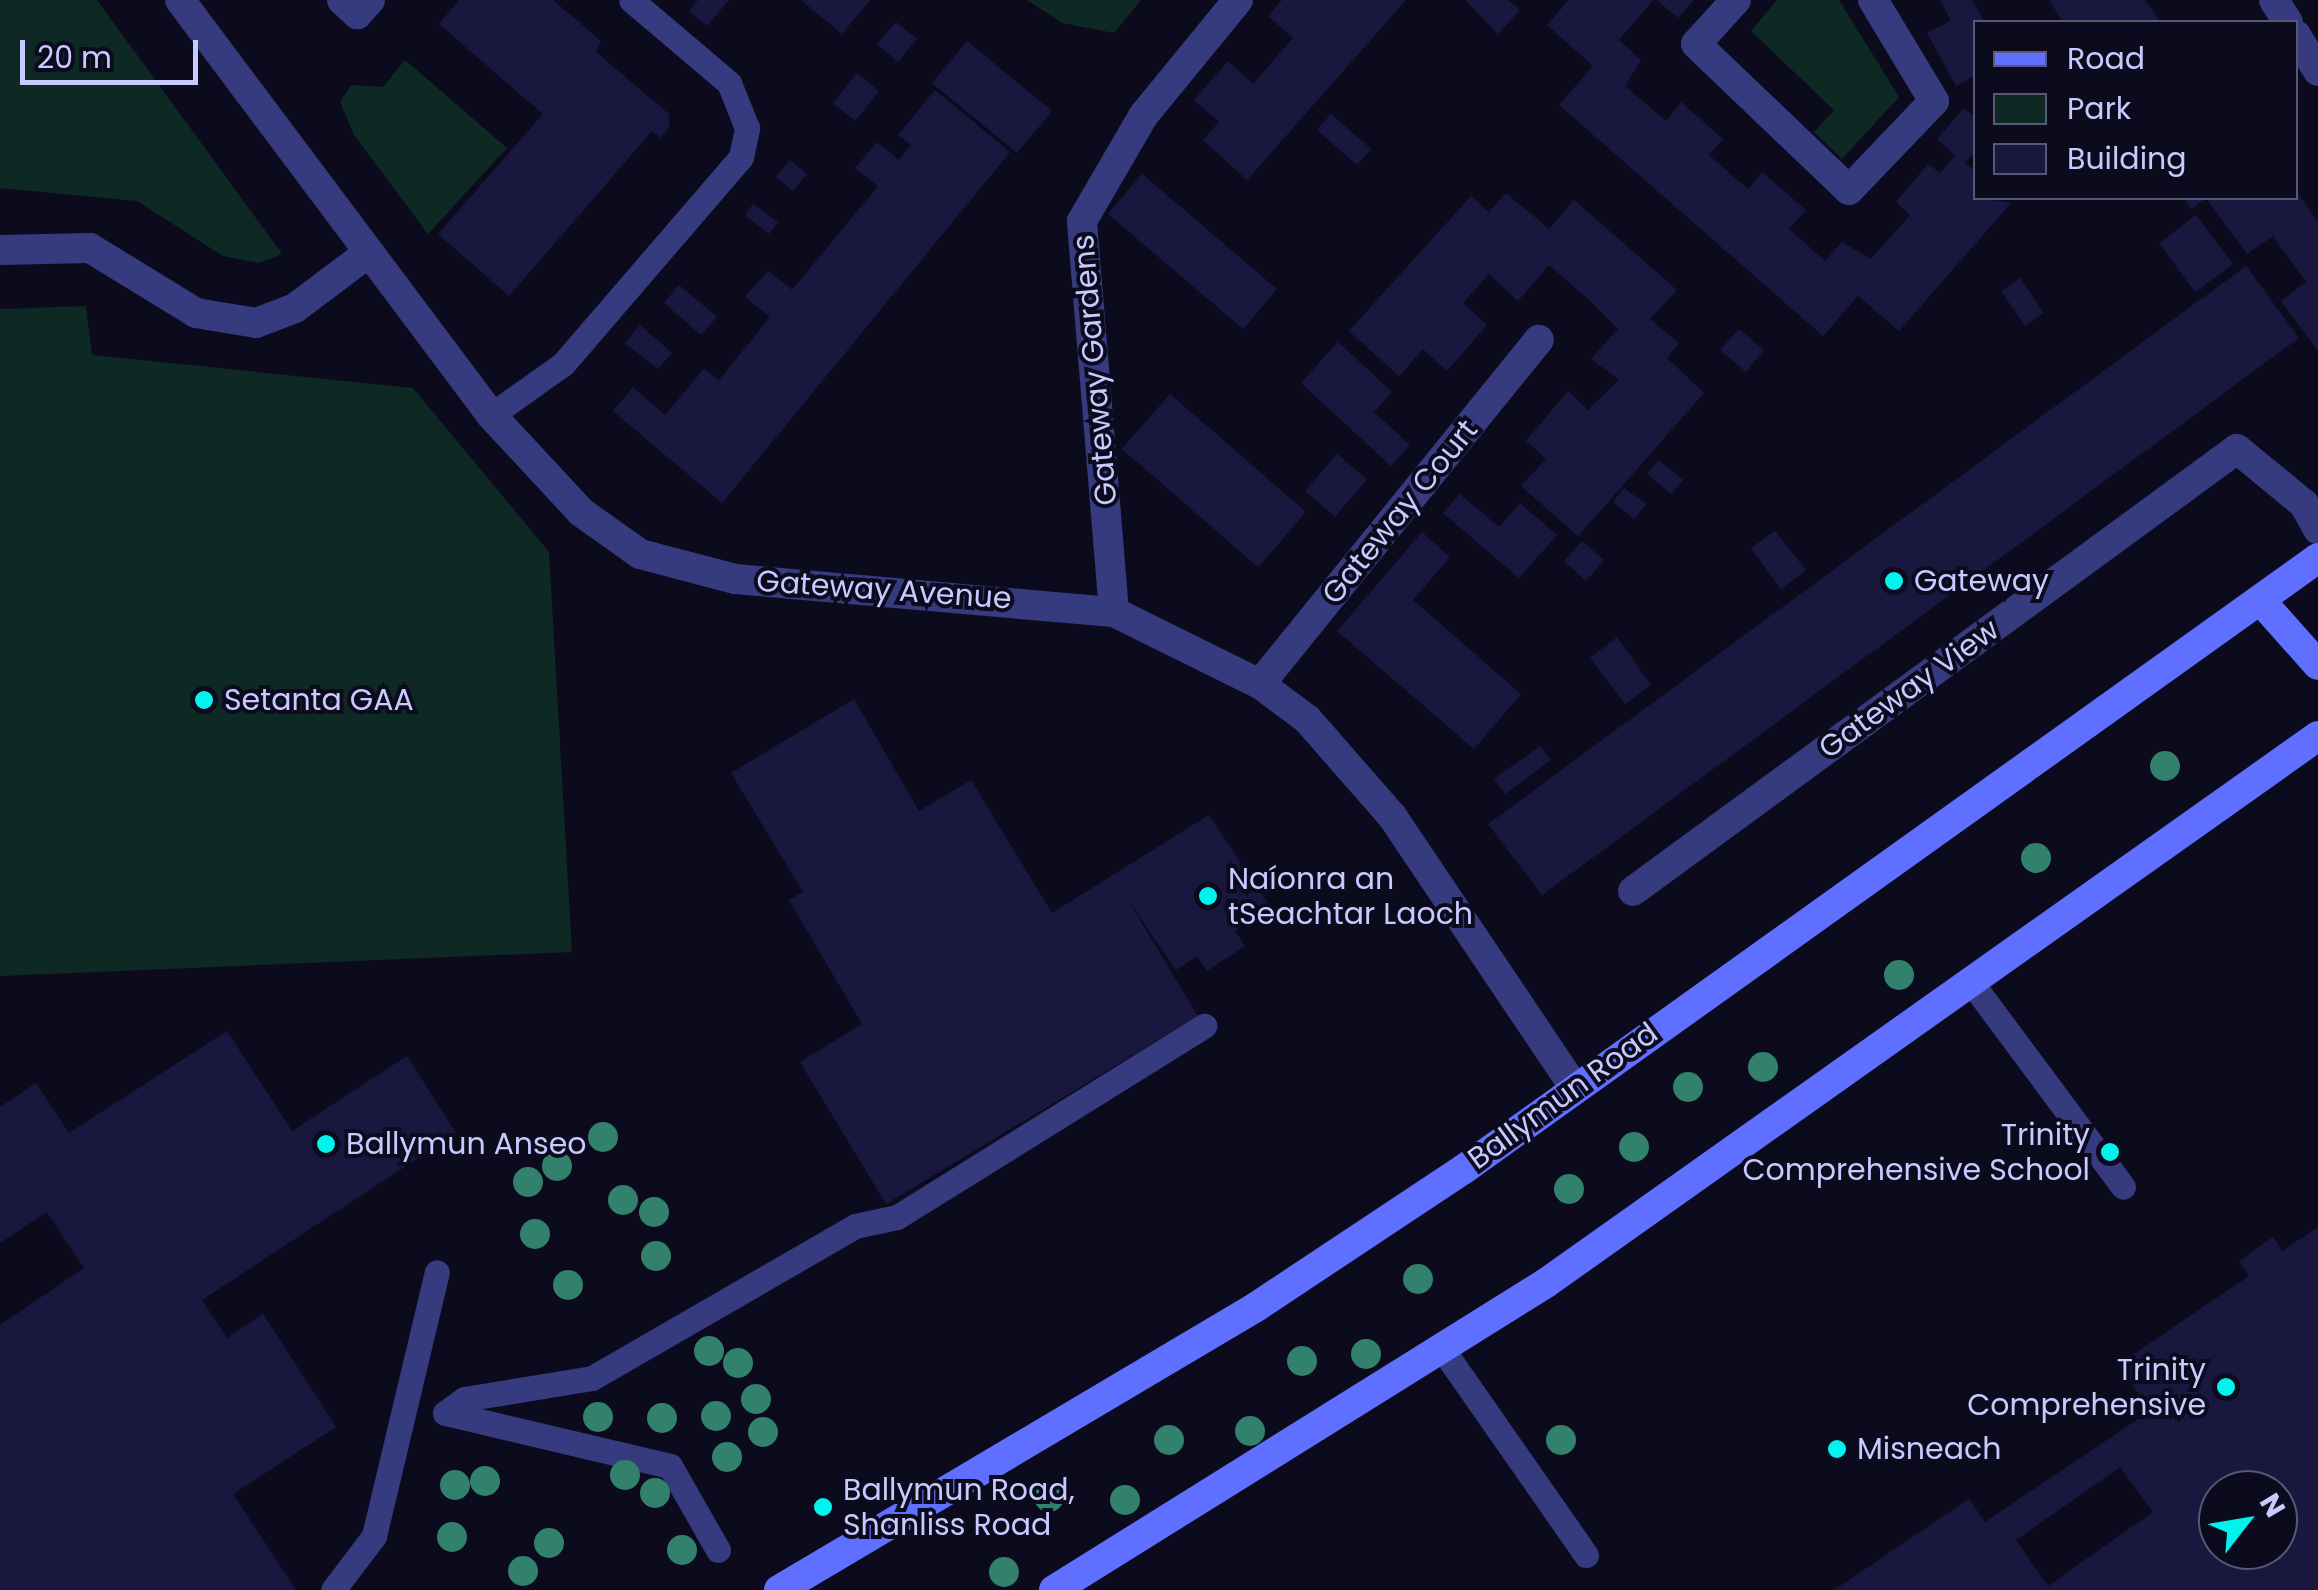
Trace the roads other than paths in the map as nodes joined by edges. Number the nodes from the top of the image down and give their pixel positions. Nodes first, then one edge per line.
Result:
1 (180, 0) edge
2 (342, 0) edge
3 (370, 0) edge
4 (631, 0) edge
5 (1238, 0) edge
6 (1736, 0) edge
7 (1877, 1) edge
8 (2298, 38) edge
9 (2318, 72) edge
10 (0, 250) edge
11 (367, 254) junction
12 (1539, 340) dead end
13 (491, 415) junction
14 (2318, 529) edge
15 (2318, 558) edge
16 (2262, 602) junction
17 (1114, 612) junction
18 (2318, 665) edge
19 (1260, 684) junction
20 (2318, 736) edge
21 (1633, 891) dead end
22 (1972, 982) junction
23 (1204, 1026) dead end
24 (1575, 1088) junction
25 (2123, 1186) dead end
26 (436, 1272) dead end
27 (1442, 1350) junction
28 (718, 1550) dead end
29 (1586, 1555) dead end
30 (333, 1590) edge
31 (779, 1590) edge
32 (1054, 1590) edge

1 - 11 street, Gateway Avenue
2 - 3 street
4 - 13 lane
5 - 17 street, Gateway Gardens
6 - 7 street
8 - 9 street
10 - 11 street
11 - 13 street, Gateway Avenue
12 - 19 street, Gateway Court
13 - 17 street, Gateway Avenue
14 - 21 street, Gateway View
15 - 16 main road, Ballymun Road
16 - 18 main road
16 - 24 main road, Ballymun Road
17 - 19 street, Gateway Avenue
19 - 24 street, Gateway Avenue
20 - 22 main road
22 - 25 lane
22 - 27 main road
23 - 28 lane
24 - 31 main road, Ballymun Road
26 - 30 lane
27 - 29 lane
27 - 32 main road

